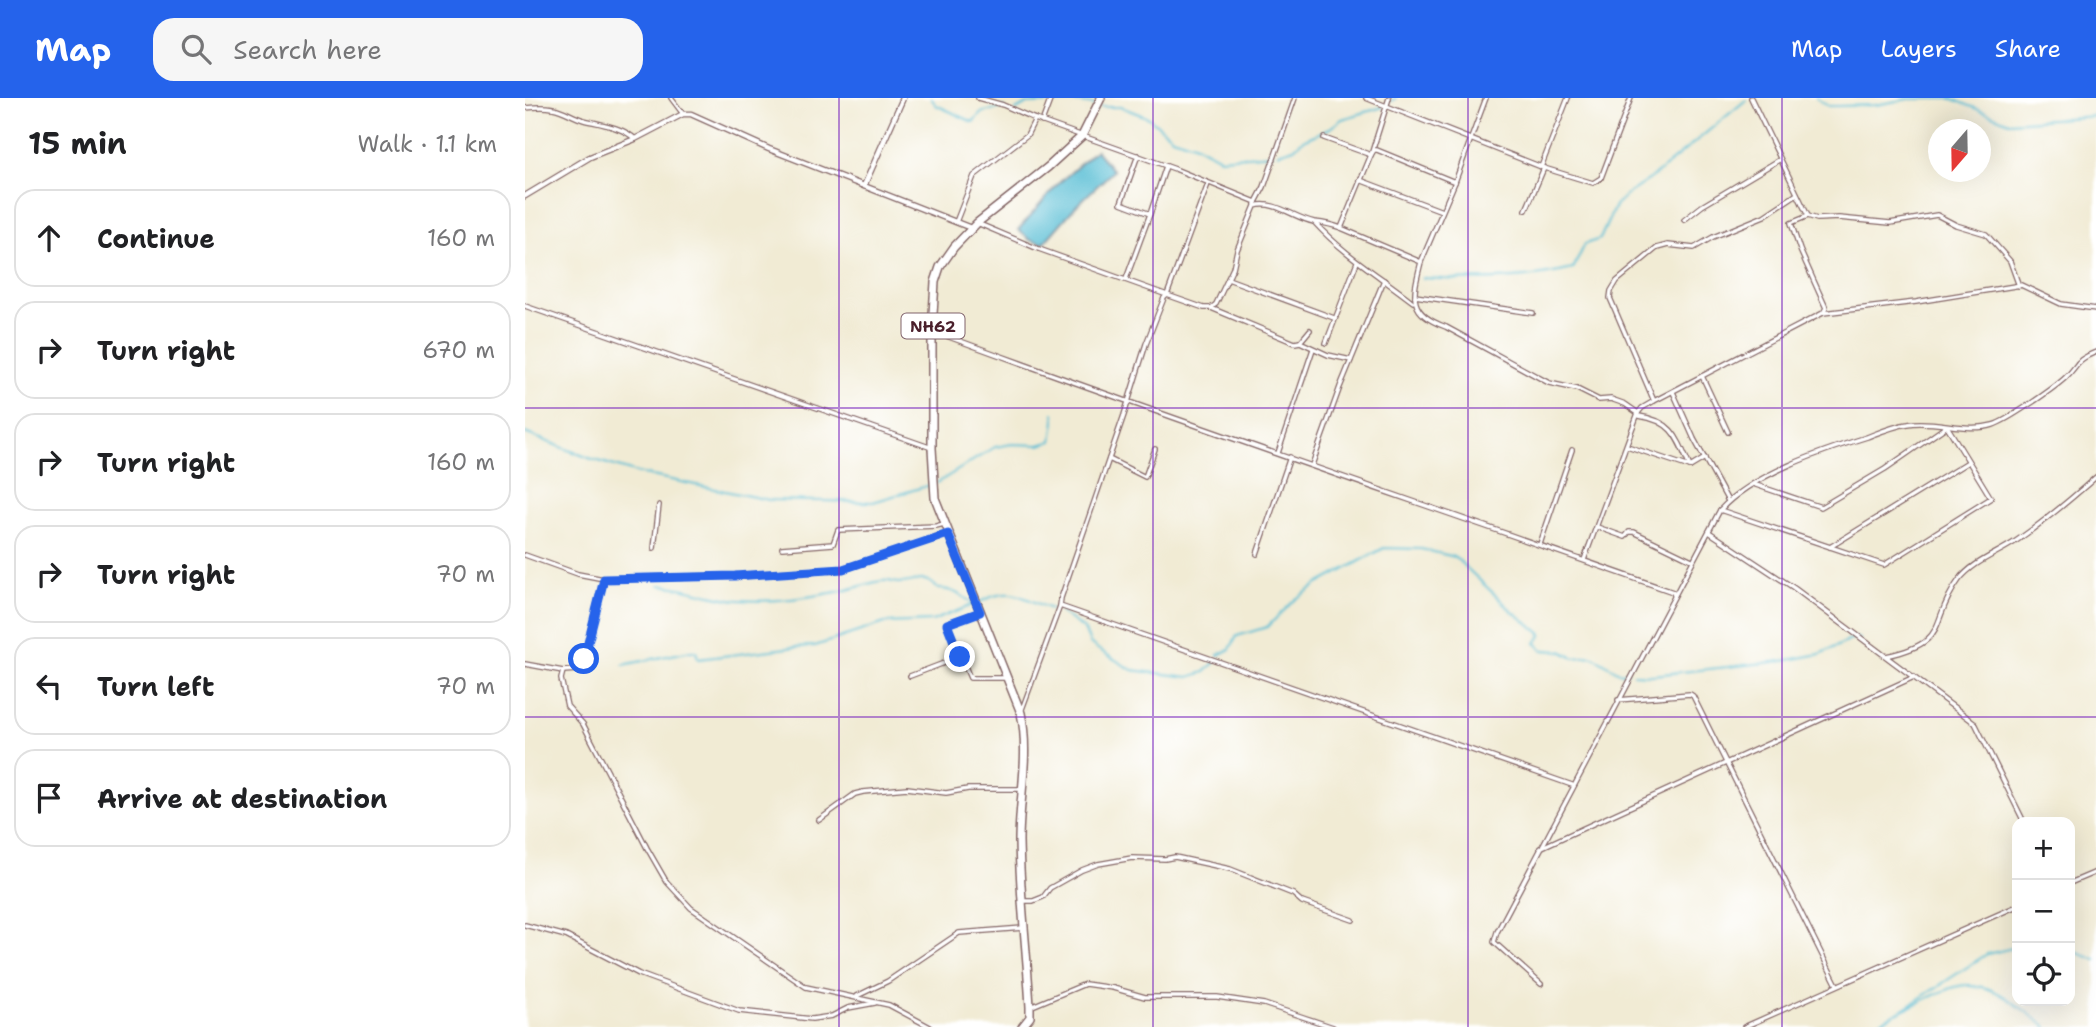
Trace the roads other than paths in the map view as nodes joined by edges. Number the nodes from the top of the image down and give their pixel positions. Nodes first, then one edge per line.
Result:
1 (671, 98) edge
2 (903, 98) edge
3 (978, 98) edge
4 (1051, 98) edge
5 (1101, 98) edge
6 (1294, 98) edge
7 (1366, 98) edge
8 (1389, 98) edge
9 (1486, 98) edge
10 (1568, 98) edge
11 (1631, 98) edge
12 (1751, 98) edge
13 (1387, 105) junction
14 (525, 108) edge
15 (683, 114) junction
16 (1035, 119) junction
17 (1042, 122) junction
18 (1082, 136) junction
19 (1324, 138) dead end
20 (635, 139) junction
21 (1471, 139) junction
22 (1138, 155) junction
23 (1371, 155) junction
24 (1779, 160) junction
25 (1166, 166) junction
26 (1542, 167) junction
27 (1360, 180) junction
28 (1455, 182) junction
29 (1208, 184) junction
30 (864, 186) junction
31 (1797, 194) junction
32 (525, 197) edge
33 (1255, 204) junction
34 (1526, 210) dead end
35 (1443, 211) junction
36 (1150, 214) junction
37 (1808, 216) junction
38 (1684, 220) dead end
39 (956, 222) junction
40 (1313, 222) junction
41 (975, 226) junction
42 (1341, 228) junction
43 (1357, 262) junction
44 (1421, 262) junction
45 (1126, 279) junction
46 (1227, 279) junction
47 (1384, 280) junction
48 (2019, 286) junction
49 (1167, 295) junction
50 (1415, 296) junction
51 (1413, 302) junction
52 (525, 306) edge
53 (1211, 308) junction
54 (2096, 309) edge
55 (1533, 313) dead end
56 (1823, 313) junction
57 (1334, 318) junction
58 (932, 330) junction
59 (1310, 330) dead end
60 (1300, 342) junction
61 (1326, 343) dead end
62 (1313, 349) junction
63 (2096, 352) edge
64 (1351, 360) junction
65 (1702, 376) junction
66 (1673, 392) junction
67 (1127, 401) junction
68 (1654, 401) junction
69 (1638, 415) junction
70 (1947, 426) junction
71 (1728, 432) dead end
72 (1627, 446) junction
73 (932, 448) junction
74 (1155, 449) dead end
75 (1572, 450) dead end
76 (1278, 453) junction
77 (1290, 457) junction
78 (1705, 458) junction
79 (1109, 459) junction
80 (1968, 462) junction
81 (1312, 465) junction
82 (1690, 467) junction
83 (2096, 477) edge
84 (1753, 484) junction
85 (1728, 501) junction
86 (659, 505) dead end
87 (1720, 510) junction
88 (944, 524) junction
89 (1597, 527) junction
90 (1708, 531) junction
91 (948, 534) junction
92 (1539, 544) junction
93 (1830, 547) junction
94 (653, 548) dead end
95 (782, 548) dead end
96 (1257, 554) dead end
97 (525, 555) edge
98 (1584, 561) junction
99 (1693, 561) junction
100 (604, 579) junction
101 (1674, 595) junction
102 (978, 606) junction
103 (1060, 606) junction
104 (1886, 656) junction
105 (960, 657) junction
106 (525, 664) edge
107 (563, 671) junction
108 (910, 676) dead end
109 (1914, 677) junction
110 (1006, 678) junction
111 (1618, 700) junction
112 (1021, 713) junction
113 (1726, 764) junction
114 (1573, 785) junction
115 (1022, 789) junction
116 (2022, 817) edge
117 (820, 820) dead end
118 (1539, 848) junction
119 (2096, 872) edge
120 (2075, 881) edge
121 (1022, 901) junction
122 (2012, 908) edge
123 (1353, 920) dead end
124 (525, 925) edge
125 (1025, 928) junction
126 (1541, 984) dead end
127 (1837, 985) junction
128 (855, 997) junction
129 (876, 1002) junction
130 (1030, 1007) junction
131 (930, 1027) edge
132 (1022, 1027) edge
133 (1333, 1027) edge
134 (1744, 1027) edge

1 - 15 street
2 - 30 street
3 - 16 street
4 - 17 street
5 - 18 main road, NH62
6 - 33 street
7 - 13 street
8 - 13 street
9 - 21 street
10 - 26 street
11 - 26 street
12 - 24 street
13 - 21 street
13 - 23 street
14 - 20 street
15 - 20 street
15 - 30 street
16 - 17 street
16 - 39 street
17 - 18 street
18 - 22 street
18 - 41 main road, NH62
19 - 23 street
20 - 32 street
21 - 26 street
21 - 28 street
22 - 25 street
22 - 36 street
23 - 27 street
23 - 28 street
24 - 31 street
24 - 38 street
25 - 29 street
25 - 36 street
26 - 34 street
27 - 35 street
27 - 42 street
28 - 35 street
29 - 33 street
29 - 49 street
30 - 39 street
31 - 37 street
31 - 68 street
33 - 40 street
33 - 46 street
35 - 44 street
36 - 45 street
37 - 48 street
37 - 56 street
39 - 41 street
40 - 42 street
40 - 43 street
41 - 45 street
41 - 58 main road, NH62
42 - 44 street
43 - 47 street
43 - 57 street
44 - 50 street
45 - 49 street
46 - 53 street
46 - 57 street
47 - 51 street
47 - 64 street
48 - 54 street
48 - 56 street
49 - 53 street
49 - 67 street
50 - 51 street
50 - 55 street
51 - 69 street
52 - 73 street
53 - 60 street
56 - 65 street
57 - 61 street
58 - 67 street
58 - 73 main road, NH62
59 - 60 street
60 - 62 street
62 - 64 street
62 - 76 street
63 - 70 street
64 - 81 street
65 - 66 street
65 - 71 street
66 - 68 street
66 - 78 street
67 - 76 street
67 - 79 street
68 - 69 street
69 - 72 street
69 - 82 street
70 - 80 street
70 - 84 street
70 - 84 street
72 - 82 street
72 - 89 street
73 - 88 main road, NH62
74 - 79 street
75 - 92 street
76 - 77 street
77 - 81 street
77 - 96 street
78 - 82 street
78 - 85 street
79 - 103 street
80 - 93 street
80 - 93 street
81 - 92 street
83 - 104 street
84 - 85 street
85 - 87 street
86 - 94 street
87 - 90 street
87 - 93 street
88 - 91 main road, NH62
88 - 95 street
89 - 98 street
89 - 99 street
90 - 99 street
90 - 104 street
91 - 100 street
91 - 102 main road, NH62
92 - 98 street
97 - 100 street
98 - 101 street
99 - 101 street
100 - 107 street
101 - 111 street
102 - 105 street
102 - 110 main road, NH62
103 - 112 street
103 - 114 street
104 - 109 street
105 - 108 street
105 - 110 street
106 - 107 street
107 - 128 street
109 - 113 street
109 - 116 street
110 - 112 main road, NH62
111 - 113 street
111 - 114 street
112 - 115 main road, NH62
113 - 118 street
113 - 127 street
114 - 118 street
115 - 117 street
115 - 121 main road, NH62
118 - 126 street
119 - 120 street
121 - 123 street
121 - 125 main road, NH62
122 - 127 street
124 - 129 street
125 - 128 street
125 - 130 main road, NH62
127 - 134 street
128 - 129 street
129 - 131 street
130 - 132 main road, NH62
130 - 133 street

